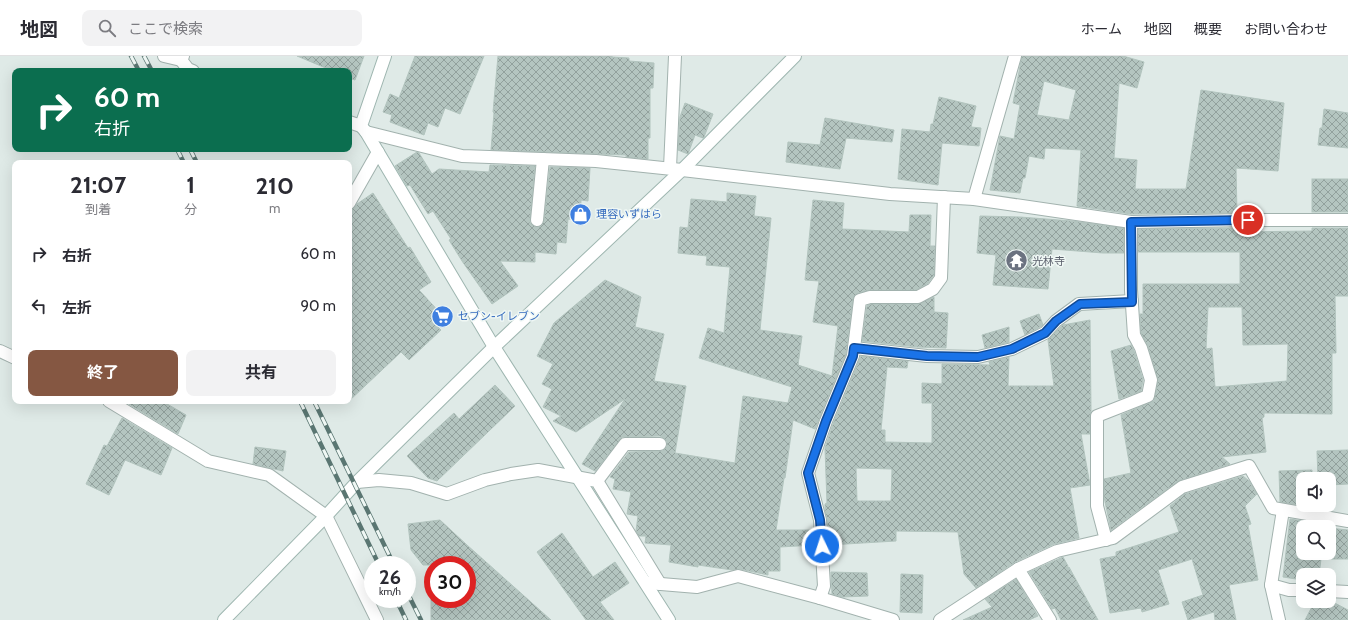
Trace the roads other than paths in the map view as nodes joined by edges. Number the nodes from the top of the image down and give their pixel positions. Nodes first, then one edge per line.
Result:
1 (164, 56) edge
2 (385, 56) edge
3 (675, 56) edge
4 (1015, 56) edge
5 (182, 58) edge
6 (790, 58) edge
7 (187, 68) edge
8 (359, 127) edge
9 (378, 152) junction
10 (543, 159) junction
11 (670, 168) junction
12 (682, 170) junction
13 (944, 197) junction
14 (352, 199) edge
15 (974, 199) junction
16 (537, 220) dead end
17 (1348, 220) edge
18 (1131, 222) junction
19 (1132, 302) junction
20 (494, 347) junction
21 (854, 348) junction
22 (0, 351) edge
23 (12, 357) edge
24 (114, 404) edge
25 (660, 444) dead end
26 (579, 478) junction
27 (597, 481) junction
28 (357, 482) junction
29 (1283, 510) junction
30 (326, 516) junction
31 (1348, 521) edge
32 (1106, 540) junction
33 (1018, 569) junction
34 (646, 583) junction
35 (660, 584) junction
36 (1271, 585) junction
37 (1296, 590) edge
38 (1336, 591) edge
39 (1348, 592) edge
40 (820, 598) junction
41 (224, 620) edge
42 (376, 620) edge
43 (669, 620) edge
44 (892, 620) edge
45 (940, 620) edge
46 (1050, 620) edge
47 (1279, 620) edge

1 - 5 street
2 - 8 street
3 - 11 street
4 - 15 street
5 - 7 street
6 - 12 street
8 - 9 street
8 - 10 street
9 - 14 street
9 - 20 street
10 - 11 street
10 - 16 street
11 - 12 street
12 - 13 street
12 - 20 street
13 - 15 street
13 - 21 street
15 - 18 street
17 - 18 street
18 - 19 street
19 - 21 street
19 - 32 street
20 - 26 street
20 - 28 street
21 - 40 street
22 - 23 street
24 - 30 street
25 - 27 street
26 - 27 street
26 - 28 street
26 - 34 street
27 - 35 street
28 - 30 street
29 - 31 street
29 - 32 street
29 - 36 street
30 - 41 street
30 - 42 street
32 - 33 street
33 - 45 street
33 - 46 street
34 - 35 street
34 - 43 street
35 - 40 street
36 - 37 street
36 - 47 street
38 - 39 street
40 - 44 street

